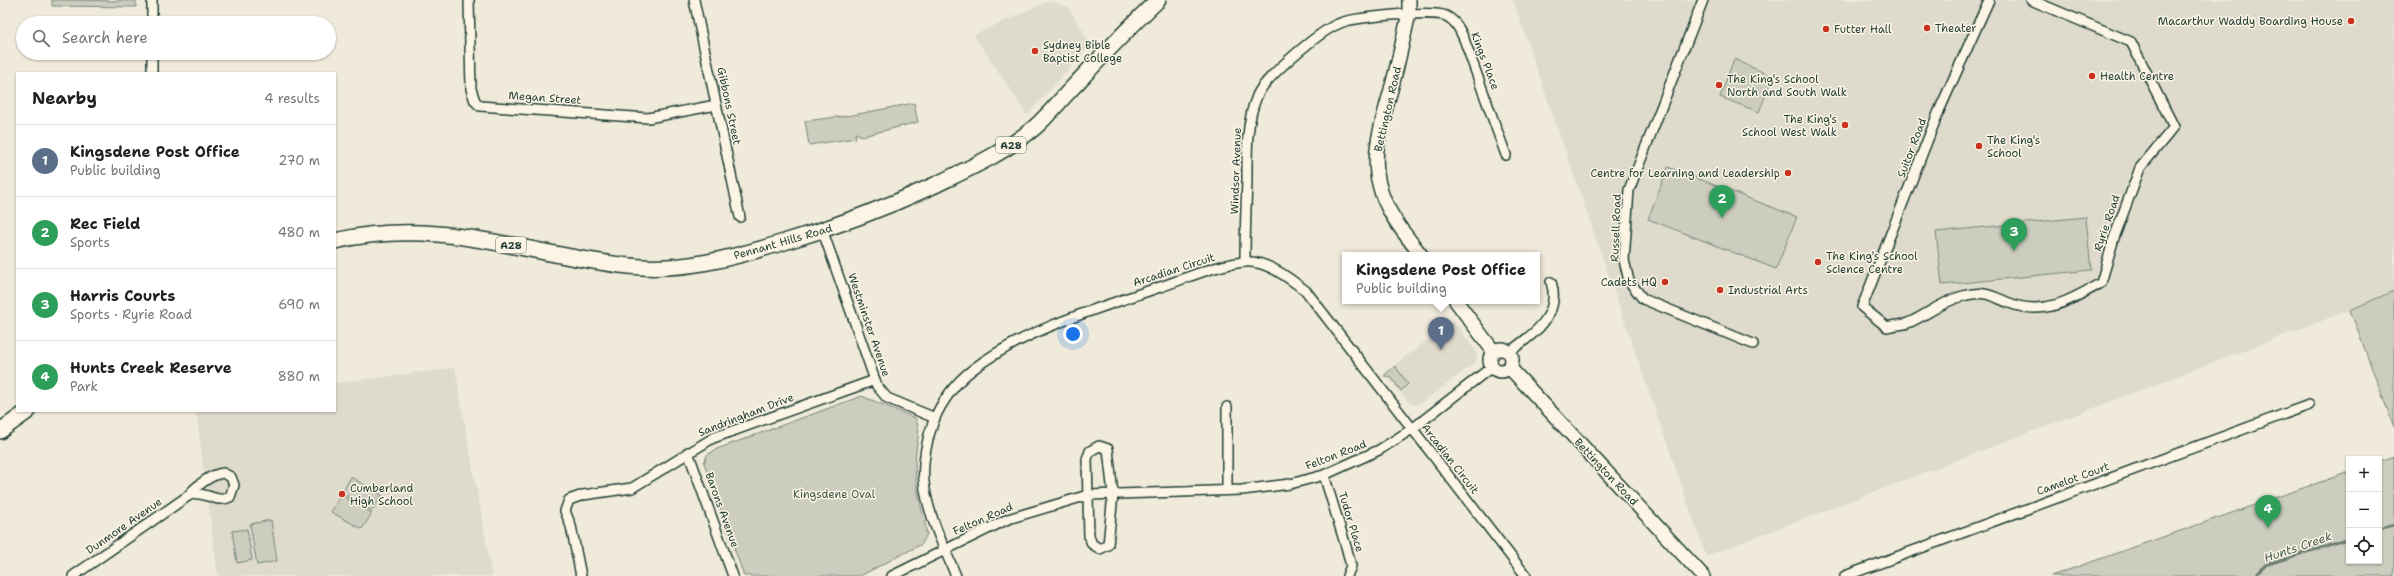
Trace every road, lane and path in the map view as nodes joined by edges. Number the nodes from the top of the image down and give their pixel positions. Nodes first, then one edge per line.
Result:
1 (152, 0) edge
2 (469, 0) edge
3 (694, 0) edge
4 (1158, 0) edge
5 (1409, 0) edge
6 (1702, 0) edge
7 (1989, 0) edge
8 (2031, 0) edge
9 (1409, 13) junction
10 (152, 16) edge
11 (152, 60) edge
12 (152, 72) edge
13 (716, 105) junction
14 (1506, 155) dead end
15 (740, 217) dead end
16 (823, 232) junction
17 (336, 241) edge
18 (1419, 252) edge
19 (1245, 262) junction
20 (1551, 282) dead end
21 (1458, 304) edge
22 (1862, 307) joint
23 (1753, 344) dead end
24 (1494, 352) junction
25 (1509, 352) junction
26 (1493, 366) junction
27 (1509, 367) junction
28 (875, 380) junction
29 (2309, 405) dead end
30 (1227, 407) dead end
31 (27, 412) edge
32 (935, 418) junction
33 (1412, 429) junction
34 (0, 431) edge
35 (688, 452) junction
36 (1324, 474) junction
37 (1227, 490) junction
38 (1113, 494) junction
39 (1088, 495) junction
40 (188, 496) junction
41 (945, 549) junction
42 (72, 576) edge
43 (581, 576) edge
44 (733, 576) edge
45 (892, 576) edge
46 (956, 576) edge
47 (1347, 576) edge
48 (1526, 576) edge
49 (1703, 576) edge
50 (1845, 576) edge

1 - 10 street
2 - 13 street, Megan Street
3 - 13 street, Gibbons Street
4 - 16 highway, Pennant Hills Road / A28
5 - 9 main road, Bettington Road
6 - 23 street, Russell Road
7 - 22 street, Suitor Road
8 - 22 street, Ryrie Road
9 - 14 street, Kings Place
9 - 18 main road, Bettington Road
9 - 19 street, Windsor Avenue
11 - 12 street
13 - 15 street, Gibbons Street
16 - 17 highway, Pennant Hills Road / A28
16 - 28 street, Westminster Avenue
19 - 32 street, Arcadian Circuit
19 - 33 street, Arcadian Circuit
20 - 25 street
21 - 24 main road
24 - 25 main road
24 - 26 main road
25 - 27 main road
26 - 27 main road
26 - 33 street, Felton Road
27 - 49 main road, Bettington Road
28 - 32 street, Westminster Avenue
28 - 35 street, Sandringham Drive
29 - 50 street, Camelot Court
30 - 37 street
31 - 34 highway
32 - 41 street, Arcadian Circuit
33 - 36 street, Felton Road
33 - 48 street, Arcadian Circuit
35 - 43 street, Sandringham Drive
35 - 44 street, Barons Avenue
36 - 37 street, Felton Road
36 - 47 street, Tudor Place
37 - 38 street, Felton Road
38 - 39 street, Felton Road
38 - 39 street
38 - 39 street
39 - 41 street, Felton Road
40 - 40 street, Dunmore Avenue
40 - 42 street, Dunmore Avenue
41 - 45 street, Felton Road
41 - 46 street, Arcadian Circuit

